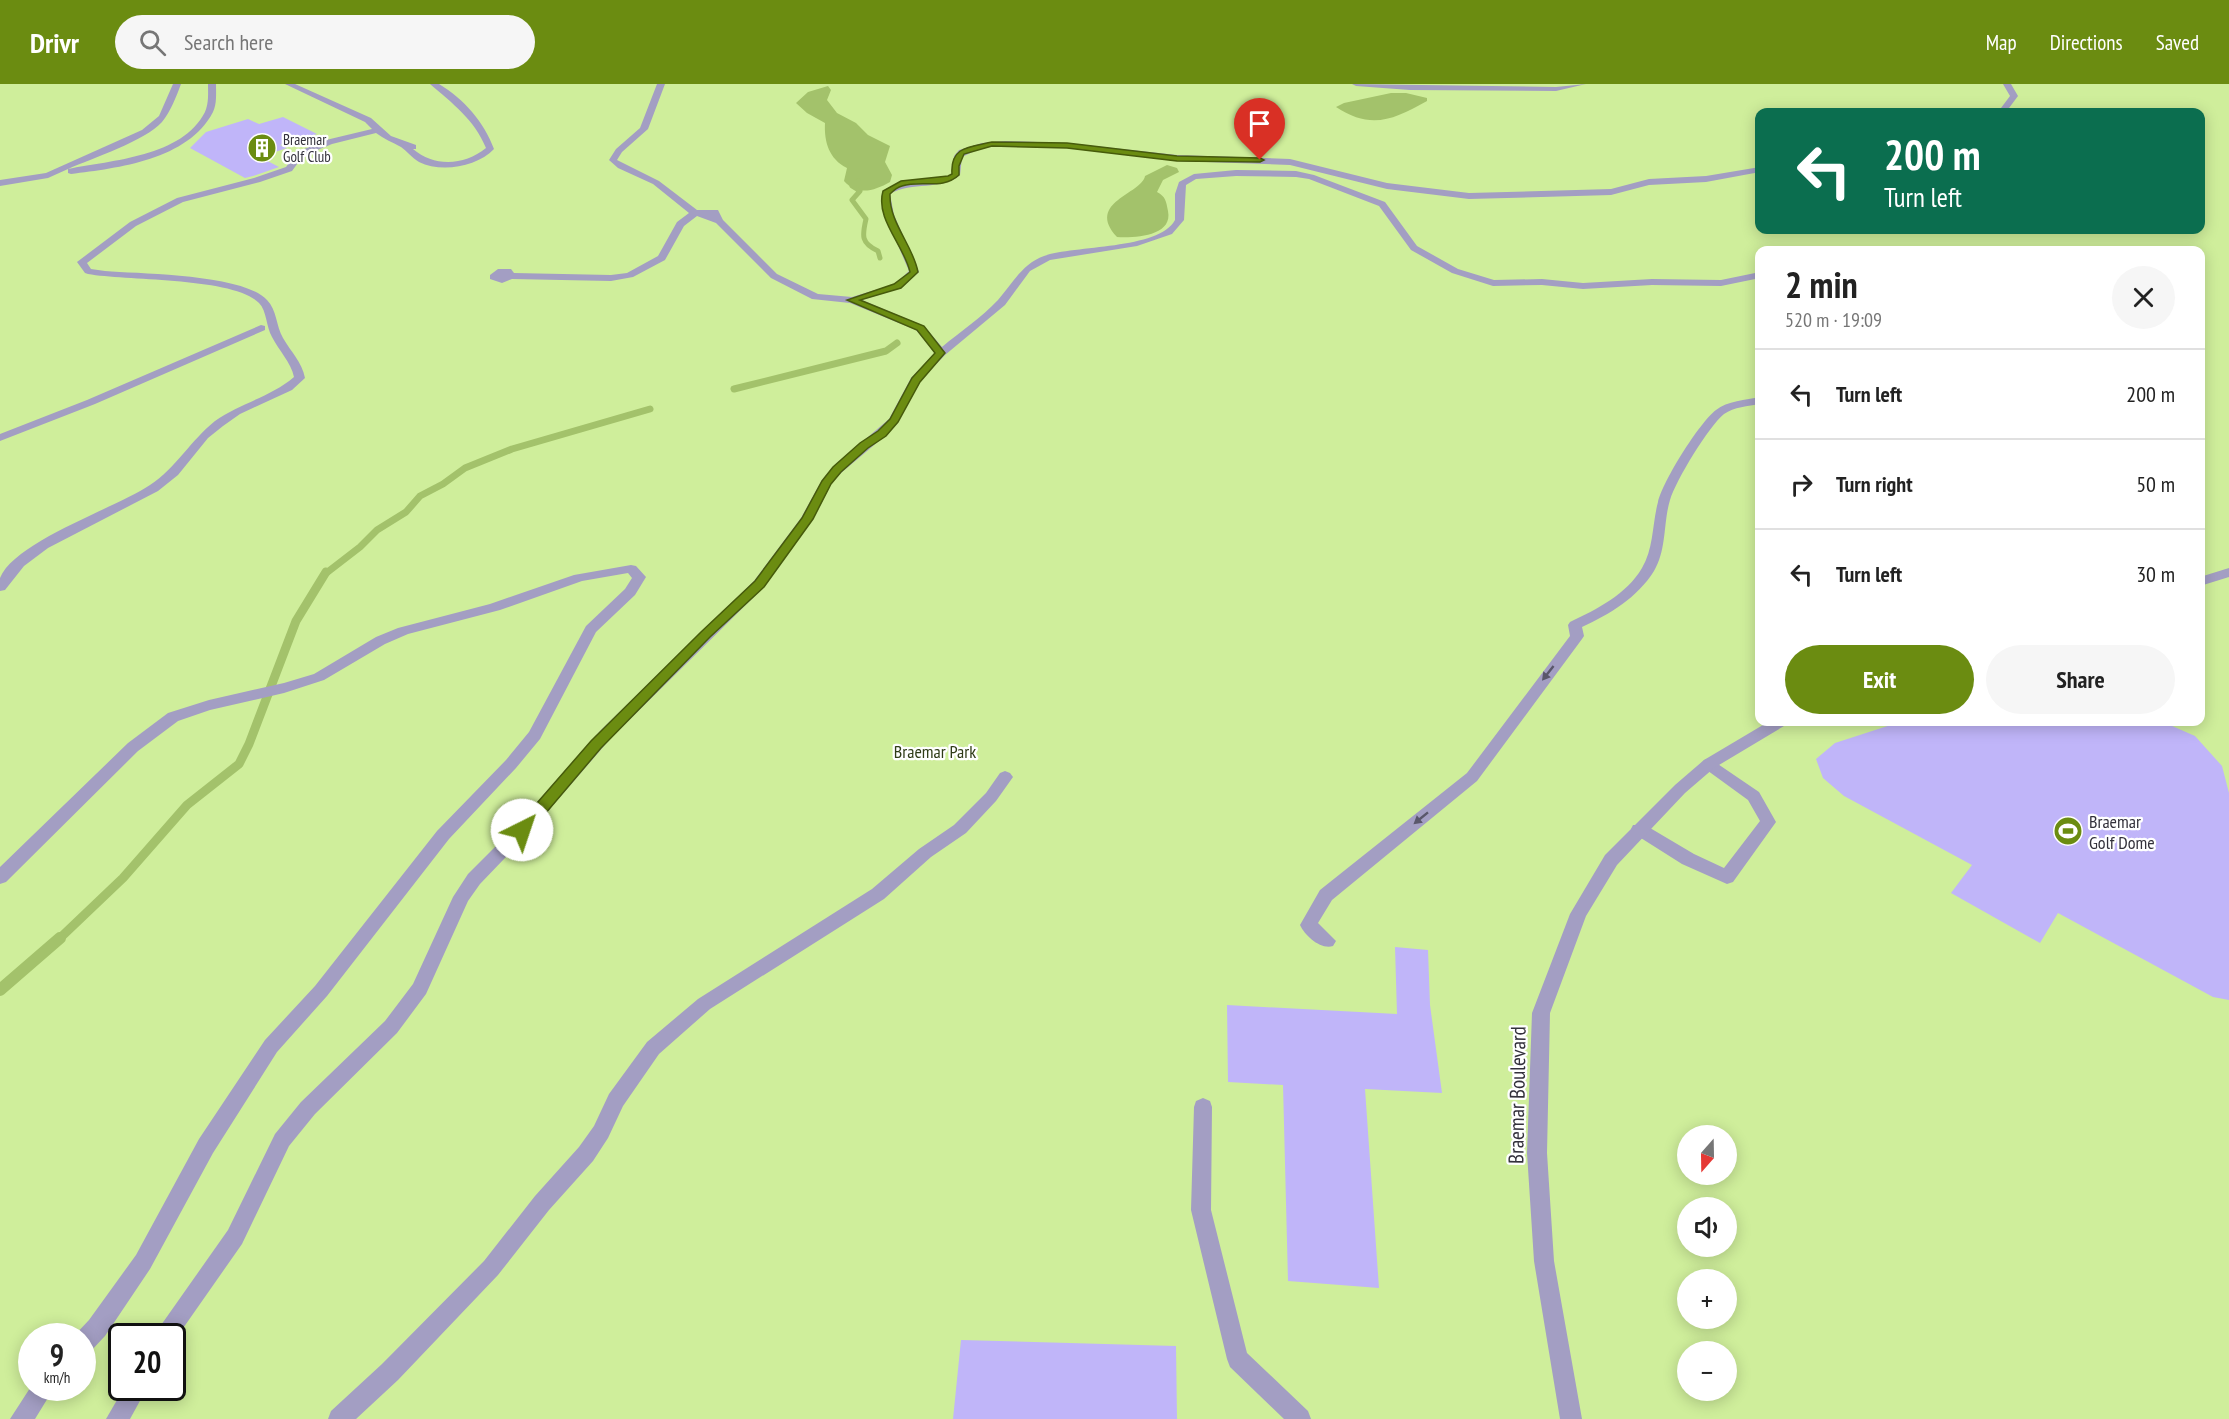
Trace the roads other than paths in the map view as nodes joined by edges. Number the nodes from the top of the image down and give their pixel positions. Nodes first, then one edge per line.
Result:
1 (177, 84) edge
2 (212, 84) edge
3 (289, 84) edge
4 (434, 84) edge
5 (661, 84) edge
6 (1356, 84) edge
7 (1582, 84) edge
8 (2007, 84) edge
9 (2005, 108) edge
10 (377, 130) junction
11 (1755, 170) edge
12 (48, 174) junction
13 (0, 183) edge
14 (695, 213) junction
15 (510, 276) dead end
16 (1755, 276) edge
17 (852, 300) junction
18 (261, 328) dead end
19 (941, 353) junction
20 (1755, 401) edge
21 (0, 438) edge
22 (2229, 572) edge
23 (2205, 580) edge
24 (0, 587) edge
25 (1772, 726) edge
26 (1709, 764) junction
27 (1005, 777) dead end
28 (1639, 829) junction
29 (0, 878) edge
30 (1327, 941) dead end
31 (1203, 1107) dead end
32 (176, 1323) edge
33 (96, 1329) edge
34 (34, 1401) edge
35 (128, 1401) edge
36 (21, 1419) edge
37 (117, 1419) edge
38 (339, 1419) edge
39 (1300, 1419) edge
40 (1571, 1419) edge

1 - 12 street
2 - 12 street
3 - 10 street
4 - 10 street
5 - 14 street
6 - 7 street
8 - 9 street
10 - 24 street
11 - 17 street
12 - 13 street
14 - 15 street
14 - 17 street
16 - 19 street
17 - 19 street
18 - 21 street
19 - 32 street
20 -> 30 street
22 - 23 street
25 - 26 street, Braemar Boulevard
26 - 28 street, Braemar Boulevard
26 - 28 street
27 - 38 street
28 - 40 street, Braemar Boulevard
29 - 33 street
31 - 39 street
34 - 36 street
35 - 37 street

